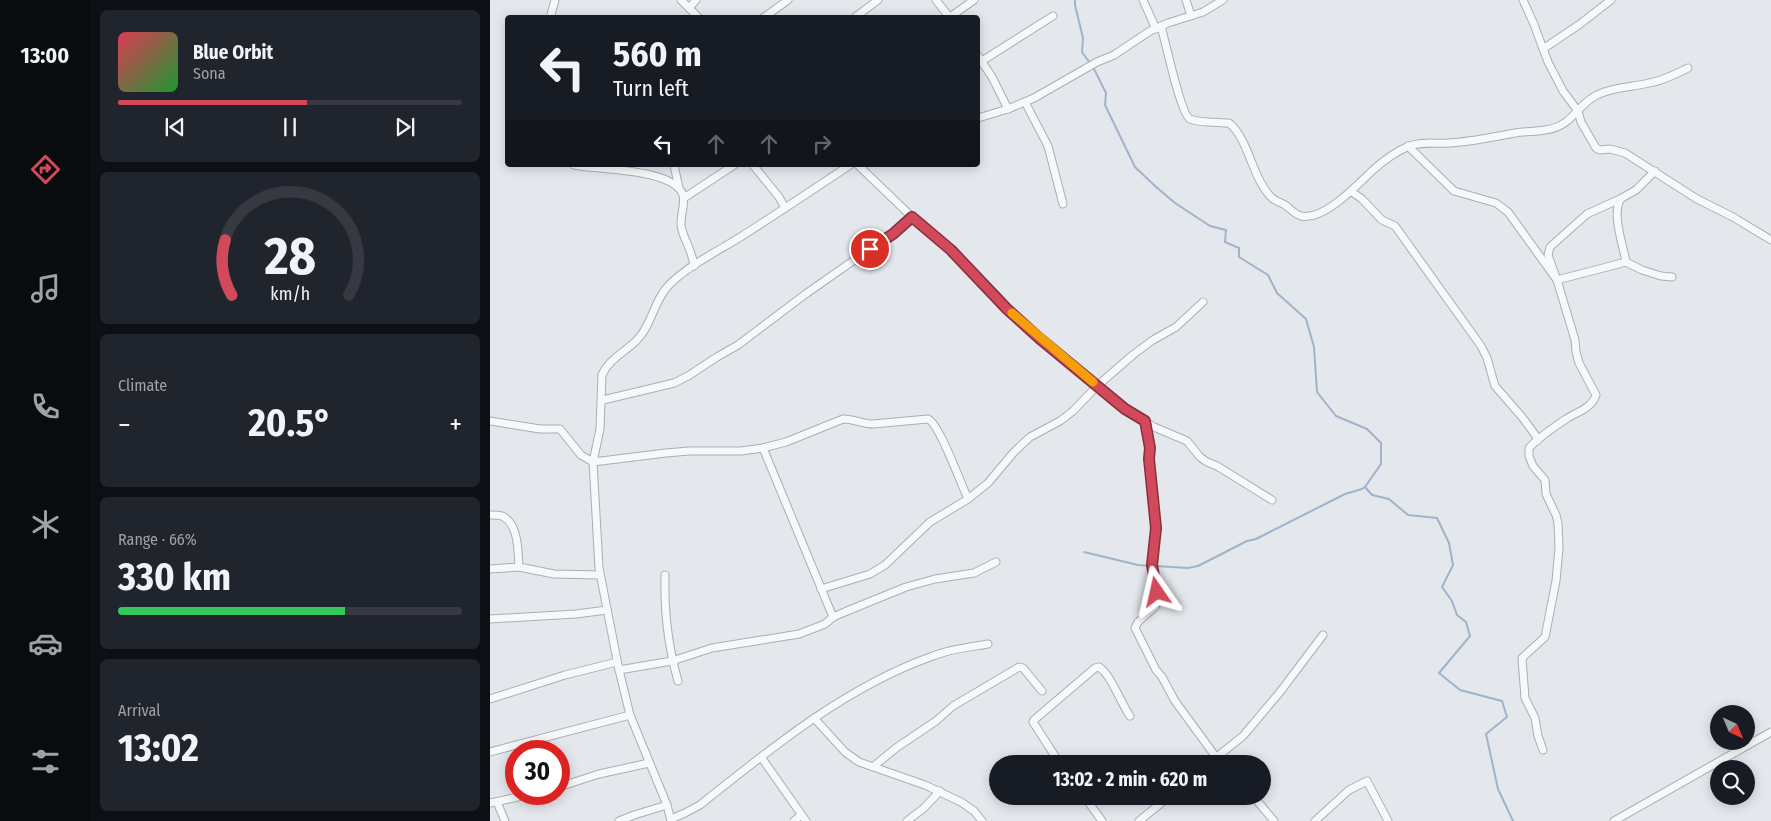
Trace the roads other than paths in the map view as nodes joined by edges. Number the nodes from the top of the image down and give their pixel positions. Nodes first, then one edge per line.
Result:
1 (555, 0) edge
2 (681, 0) edge
3 (696, 0) edge
4 (788, 0) edge
5 (878, 0) edge
6 (936, 0) edge
7 (974, 0) edge
8 (1143, 0) edge
9 (1186, 0) edge
10 (1223, 0) edge
11 (1523, 0) edge
12 (1611, 0) edge
13 (689, 8) junction
14 (551, 15) edge
15 (696, 15) edge
16 (767, 15) edge
17 (858, 15) edge
18 (948, 15) edge
19 (953, 15) edge
20 (1054, 16) dead end
21 (1191, 16) junction
22 (1158, 28) junction
23 (1543, 49) junction
24 (980, 58) edge
25 (1688, 68) dead end
26 (1025, 102) junction
27 (1008, 109) junction
28 (1578, 111) junction
29 (980, 117) edge
30 (1408, 146) junction
31 (585, 167) edge
32 (674, 167) edge
33 (731, 167) edge
34 (755, 167) edge
35 (847, 167) edge
36 (860, 167) edge
37 (1656, 171) junction
38 (679, 188) junction
39 (1352, 192) junction
40 (684, 198) junction
41 (1620, 199) junction
42 (1063, 204) dead end
43 (785, 208) junction
44 (912, 217) junction
45 (1771, 240) edge
46 (1626, 262) junction
47 (694, 266) junction
48 (1672, 277) dead end
49 (1557, 280) junction
50 (1203, 302) dead end
51 (1098, 386) junction
52 (603, 400) junction
53 (490, 421) edge
54 (1145, 421) junction
55 (1537, 441) junction
56 (763, 448) junction
57 (593, 462) junction
58 (968, 498) junction
59 (1272, 500) dead end
60 (490, 515) edge
61 (996, 562) dead end
62 (519, 567) junction
63 (490, 569) edge
64 (600, 575) junction
65 (665, 575) dead end
66 (822, 589) junction
67 (607, 610) junction
68 (833, 617) junction
69 (490, 619) edge
70 (1323, 635) dead end
71 (988, 644) dead end
72 (672, 661) junction
73 (617, 662) junction
74 (619, 670) junction
75 (678, 681) dead end
76 (1042, 691) dead end
77 (490, 699) edge
78 (630, 715) junction
79 (1130, 716) dead end
80 (814, 718) junction
81 (1771, 732) edge
82 (1543, 750) dead end
83 (490, 752) edge
84 (1053, 755) edge
85 (1215, 755) edge
86 (1219, 755) edge
87 (761, 757) junction
88 (649, 763) junction
89 (874, 766) junction
90 (570, 783) edge
91 (940, 792) junction
92 (493, 803) edge
93 (667, 805) junction
94 (1090, 805) edge
95 (1159, 805) edge
96 (1261, 805) edge
97 (803, 818) edge
98 (671, 820) edge
99 (505, 821) edge
100 (619, 821) edge
101 (794, 821) edge
102 (907, 821) edge
103 (982, 821) edge
104 (1102, 821) edge
105 (1139, 821) edge
106 (1274, 821) edge
107 (1315, 821) edge
108 (1388, 821) edge
109 (1614, 821) edge

1 - 14 street
2 - 13 street
3 - 13 street
4 - 16 street
5 - 17 street
6 - 18 street
7 - 19 street
8 - 22 street
9 - 21 street
10 - 21 street
11 - 23 street
12 - 23 street
13 - 15 street
20 - 24 street
21 - 22 street
22 - 26 street
22 - 39 street
23 - 28 street
24 - 27 street
25 - 28 street
26 - 27 street
26 - 42 street
27 - 29 street
28 - 30 street
28 - 37 street
30 - 39 street
30 - 49 street
31 - 38 street
32 - 38 street
33 - 40 street
34 - 43 street
35 - 43 street
36 - 44 street
37 - 41 street
37 - 45 street
38 - 40 street
39 - 55 street
40 - 47 street
41 - 46 street
41 - 49 street
43 - 47 street
44 - 51 street
44 - 52 street
46 - 48 street
46 - 49 street
47 - 52 street
49 - 55 street
50 - 51 street
51 - 54 street
51 - 58 street
52 - 57 street
53 - 57 street
54 - 59 street
54 - 85 street
55 - 82 street
56 - 57 street
56 - 58 street
56 - 66 street
57 - 64 street
58 - 66 street
60 - 62 street
61 - 68 street
62 - 63 street
62 - 64 street
64 - 67 street
65 - 72 street
66 - 68 street
67 - 69 street
67 - 73 street
68 - 72 street
70 - 86 street
71 - 80 street
72 - 74 street
72 - 75 street
73 - 74 street
73 - 77 street
74 - 78 street
76 - 89 street
78 - 83 street
78 - 88 street
79 - 84 street
80 - 87 street
80 - 89 street
81 - 109 street
87 - 97 street
87 - 98 street
88 - 90 street
88 - 93 street
89 - 91 street
91 - 102 street
91 - 103 street
92 - 99 street
93 - 98 street
93 - 100 street
94 - 104 street
95 - 105 street
96 - 106 street
97 - 101 street
107 - 108 street

